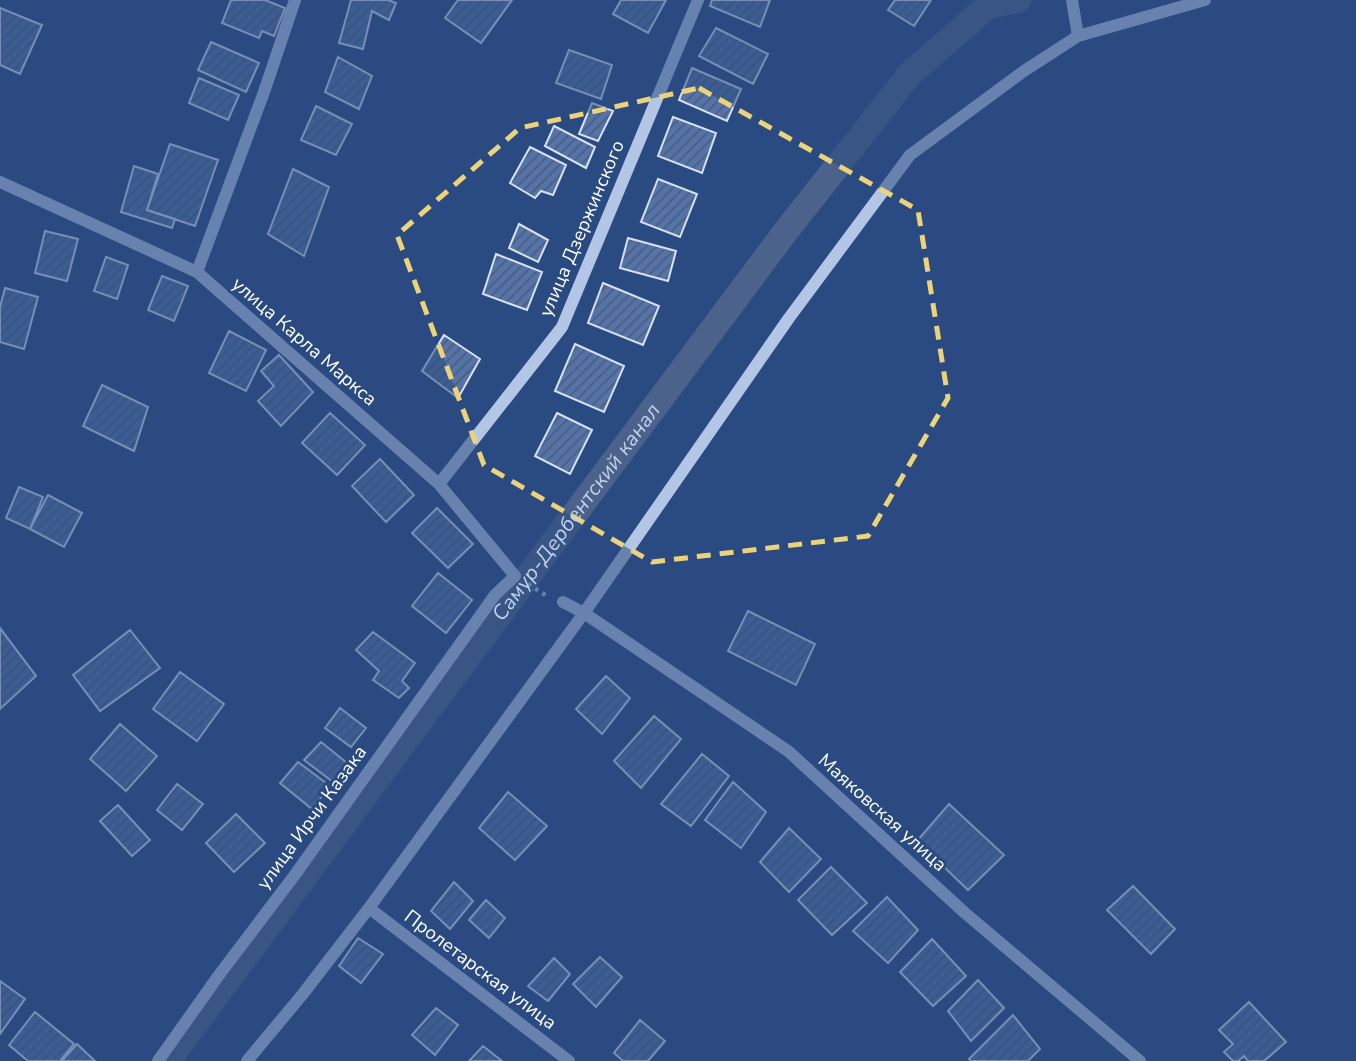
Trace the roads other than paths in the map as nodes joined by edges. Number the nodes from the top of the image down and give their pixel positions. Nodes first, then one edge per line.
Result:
1 (295, 0) edge
2 (698, 0) edge
3 (1205, 0) edge
4 (1072, 2) edge
5 (1078, 36) junction
6 (0, 182) edge
7 (197, 272) junction
8 (439, 484) junction
9 (495, 595) joint
10 (563, 602) road end
11 (584, 613) junction
12 (369, 908) junction
13 (158, 1061) edge
14 (247, 1061) edge
15 (569, 1061) edge
16 (1140, 1061) edge

1 - 7 street
2 - 8 street, улица Дзержинского
3 - 5 street
4 - 5 street
5 - 11 street
6 - 7 street, улица Карла Маркса
7 - 8 street, улица Карла Маркса
8 - 9 street, улица Карла Маркса
9 - 13 street, улица Ирчи Казака
10 - 11 street, Маяковская улица
11 - 12 street
11 - 16 street, Маяковская улица
12 - 14 street
12 - 15 street, Пролетарская улица

